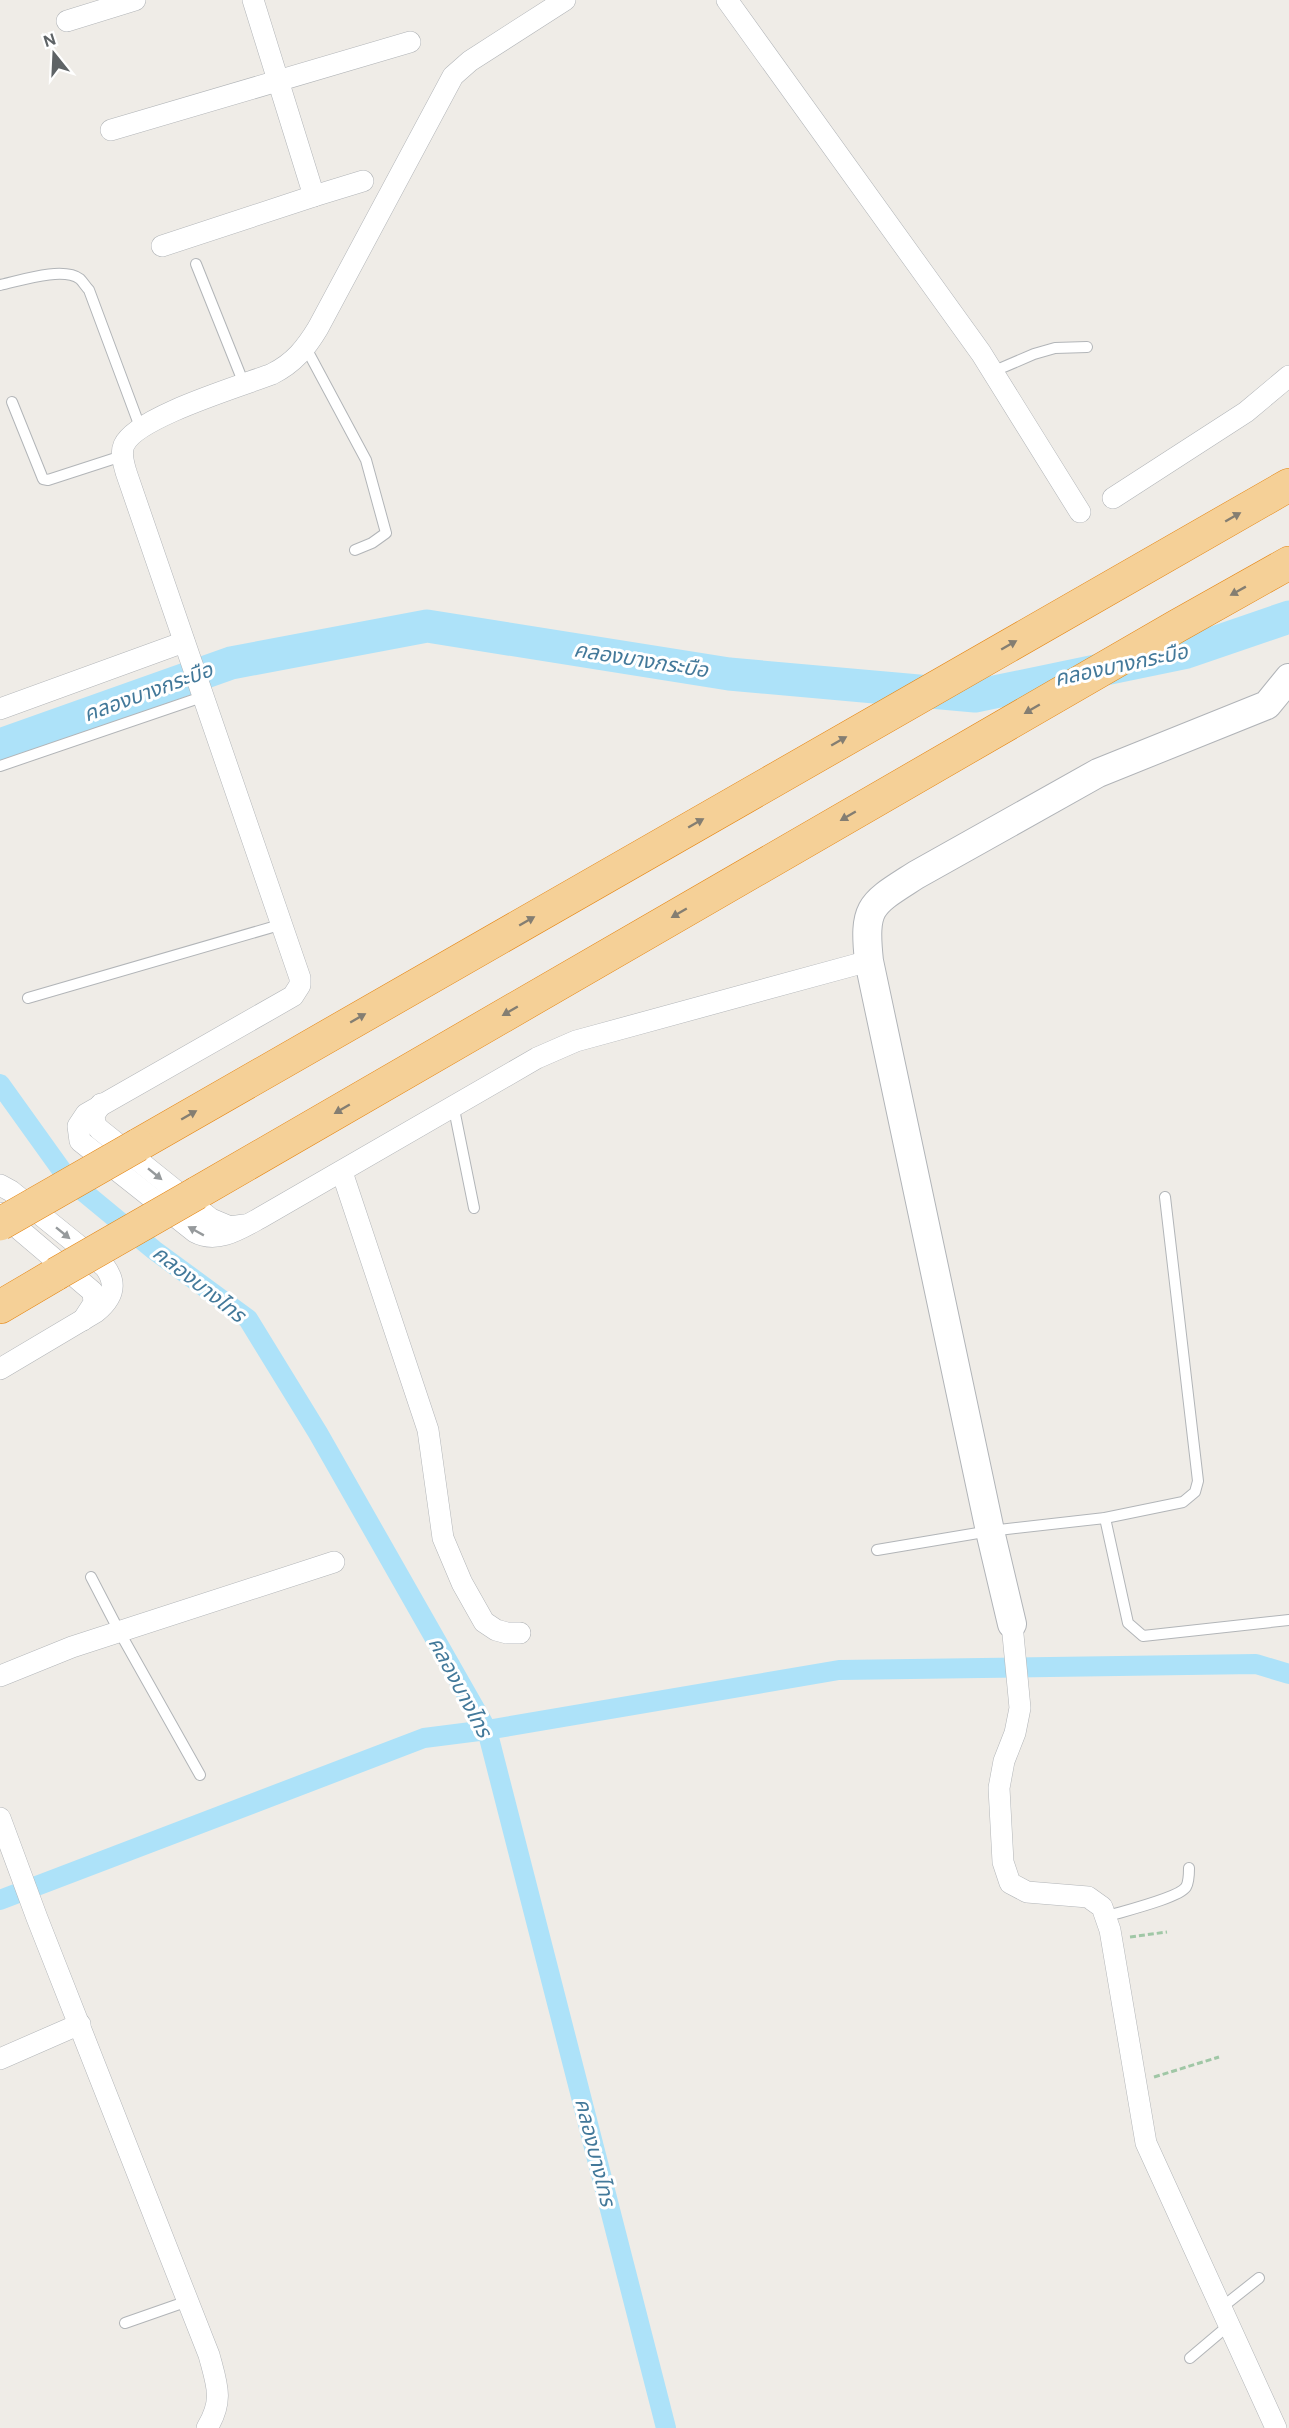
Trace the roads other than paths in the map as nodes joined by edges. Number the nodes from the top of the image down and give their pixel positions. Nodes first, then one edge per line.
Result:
1 (135, 0) edge
2 (253, 0) edge
3 (565, 0) edge
4 (727, 0) edge
5 (67, 21) dead end
6 (410, 42) dead end
7 (278, 81) junction
8 (111, 130) dead end
9 (363, 181) dead end
10 (314, 196) junction
11 (162, 246) dead end
12 (196, 264) dead end
13 (0, 285) edge
14 (306, 348) junction
15 (1087, 348) dead end
16 (992, 372) junction
17 (1289, 376) edge
18 (244, 384) junction
19 (12, 402) dead end
20 (140, 427) junction
21 (122, 456) junction
22 (1289, 485) edge
23 (1113, 498) dead end
24 (1080, 512) dead end
25 (355, 550) dead end
26 (1289, 563) edge
27 (186, 649) junction
28 (1289, 678) edge
29 (200, 691) junction
30 (0, 709) edge
31 (0, 766) edge
32 (283, 924) junction
33 (869, 961) junction
34 (28, 998) dead end
35 (453, 1109) junction
36 (342, 1172) junction
37 (0, 1185) edge
38 (1165, 1197) dead end
39 (474, 1208) dead end
40 (0, 1213) edge
41 (0, 1224) edge
42 (0, 1307) edge
43 (82, 1321) junction
44 (0, 1369) edge
45 (1105, 1518) junction
46 (990, 1531) junction
47 (877, 1550) dead end
48 (334, 1562) dead end
49 (91, 1577) dead end
50 (1289, 1620) edge
51 (1012, 1624) joint
52 (119, 1631) junction
53 (520, 1633) dead end
54 (0, 1676) edge
55 (200, 1775) dead end
56 (0, 1818) edge
57 (5, 1844) edge
58 (1189, 1869) dead end
59 (1105, 1917) junction
60 (80, 2024) junction
61 (0, 2059) edge
62 (1259, 2278) dead end
63 (188, 2301) junction
64 (1225, 2316) junction
65 (125, 2323) dead end
66 (1190, 2358) dead end
67 (207, 2428) edge
68 (1276, 2428) edge

1 - 5 street
2 - 7 street
3 - 14 street
4 - 16 street
6 - 7 street
7 - 8 street
7 - 10 street
9 - 10 street
10 - 11 street
12 - 18 lane
13 - 20 lane
14 - 18 street
14 - 25 lane
15 - 16 lane
16 - 24 street
17 - 23 street
18 - 20 street
19 - 21 lane
20 - 21 street
21 - 27 street
41 -> 22 highway, bridge
26 -> 42 highway, bridge
27 - 29 street
27 - 30 street
28 - 33 street
29 - 31 lane
29 - 32 street
32 - 34 lane
32 - 36 street
33 - 35 street
33 - 46 street
35 - 36 street
35 - 39 lane
36 - 53 street
37 -> 43 street
38 - 45 lane
40 - 43 street
43 - 44 street
45 - 46 lane
45 - 50 lane
46 - 47 lane
46 - 51 street
48 - 52 street
49 - 52 lane
51 - 59 street
52 - 54 street
52 - 55 lane
56 - 57 street
57 - 60 street
58 - 59 lane
59 - 64 street
60 - 61 street
60 - 63 street
62 - 64 lane
63 - 65 lane
63 - 67 street
64 - 66 lane
64 - 68 street

